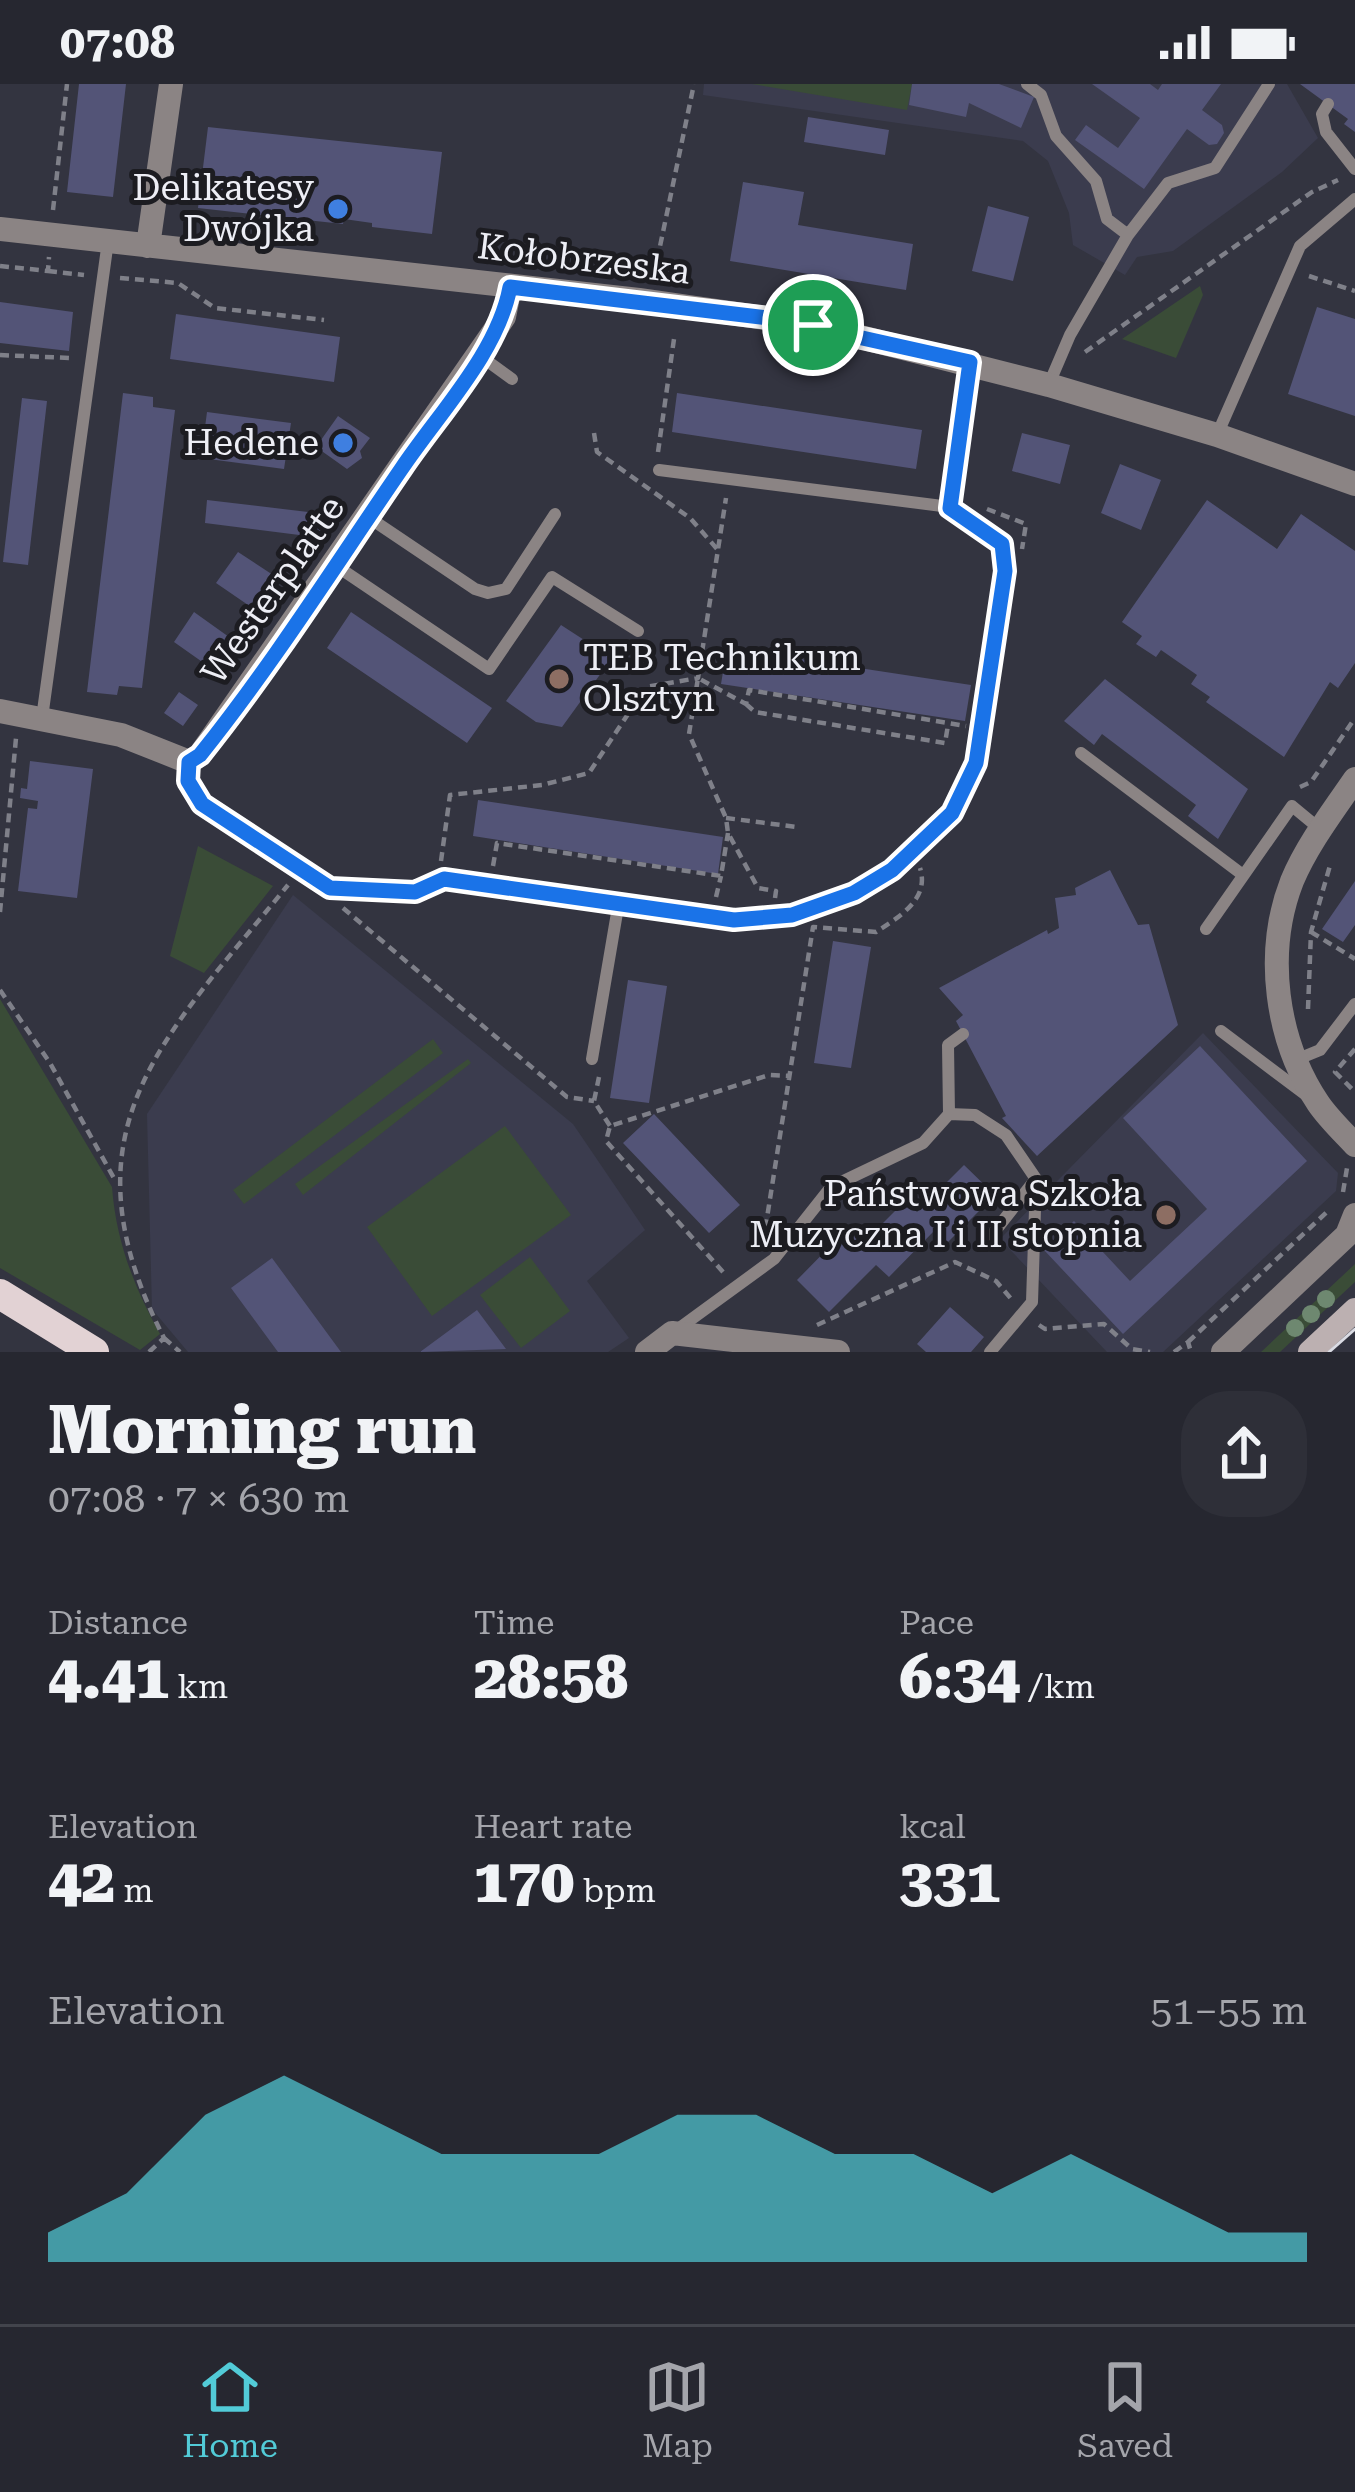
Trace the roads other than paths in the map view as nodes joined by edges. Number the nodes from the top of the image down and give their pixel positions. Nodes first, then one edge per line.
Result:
1 (171, 84) edge
2 (1028, 84) edge
3 (1268, 84) edge
4 (1328, 104) dead end
5 (1349, 174) edge
6 (1355, 200) edge
7 (0, 229) edge
8 (1128, 235) junction
9 (108, 242) junction
10 (148, 246) junction
11 (510, 287) junction
12 (479, 355) junction
13 (970, 362) junction
14 (512, 379) dead end
15 (1048, 385) junction
16 (1217, 435) junction
17 (658, 463) road end
18 (1355, 484) edge
19 (950, 508) junction
20 (555, 514) dead end
21 (368, 517) junction
22 (335, 565) junction
23 (638, 631) dead end
24 (20, 714) edge
25 (1081, 753) dead end
26 (189, 762) junction
27 (1355, 778) edge
28 (1329, 839) junction
29 (1243, 875) junction
30 (618, 907) junction
31 (1206, 929) dead end
32 (1355, 1004) edge
33 (1221, 1031) dead end
34 (963, 1034) dead end
35 (1306, 1056) junction
36 (592, 1058) dead end
37 (1318, 1103) junction
38 (949, 1114) junction
39 (1350, 1148) edge
40 (1036, 1179) junction
41 (1355, 1215) edge
42 (988, 1240) dead end
43 (0, 1294) edge
44 (1355, 1310) edge
45 (672, 1333) junction
46 (94, 1352) edge
47 (647, 1352) edge
48 (838, 1352) edge
49 (990, 1352) edge
50 (1223, 1352) edge
51 (1310, 1352) edge

1 - 10 street
2 - 8 lane
3 - 8 lane
4 - 5 lane
6 - 16 lane
7 - 9 street, Kołobrzeska
8 - 15 lane
9 - 10 street, Kołobrzeska
9 - 24 lane
10 - 11 street, Kołobrzeska
11 - 12 street, Westerplatte
11 - 13 street, Kołobrzeska
12 - 14 lane
12 - 21 street, Westerplatte
13 - 15 street, Kołobrzeska
13 - 19 lane
15 - 16 street, Kołobrzeska
16 - 18 street, Kołobrzeska
17 - 19 lane
19 - 30 lane
20 - 21 lane
21 - 22 street, Westerplatte
22 - 23 lane
22 - 26 street, Westerplatte
24 - 26 street
25 - 29 lane
26 - 30 lane
27 - 28 street
28 - 29 lane
28 - 35 street
29 - 31 lane
30 - 36 lane
32 - 35 lane
33 - 37 lane
34 - 38 lane
35 - 37 street
37 - 39 street
38 - 40 lane
38 - 45 lane
40 - 42 lane
40 - 49 lane
41 - 50 street
43 - 46 main road
44 - 51 street
45 - 47 street
45 - 48 street

